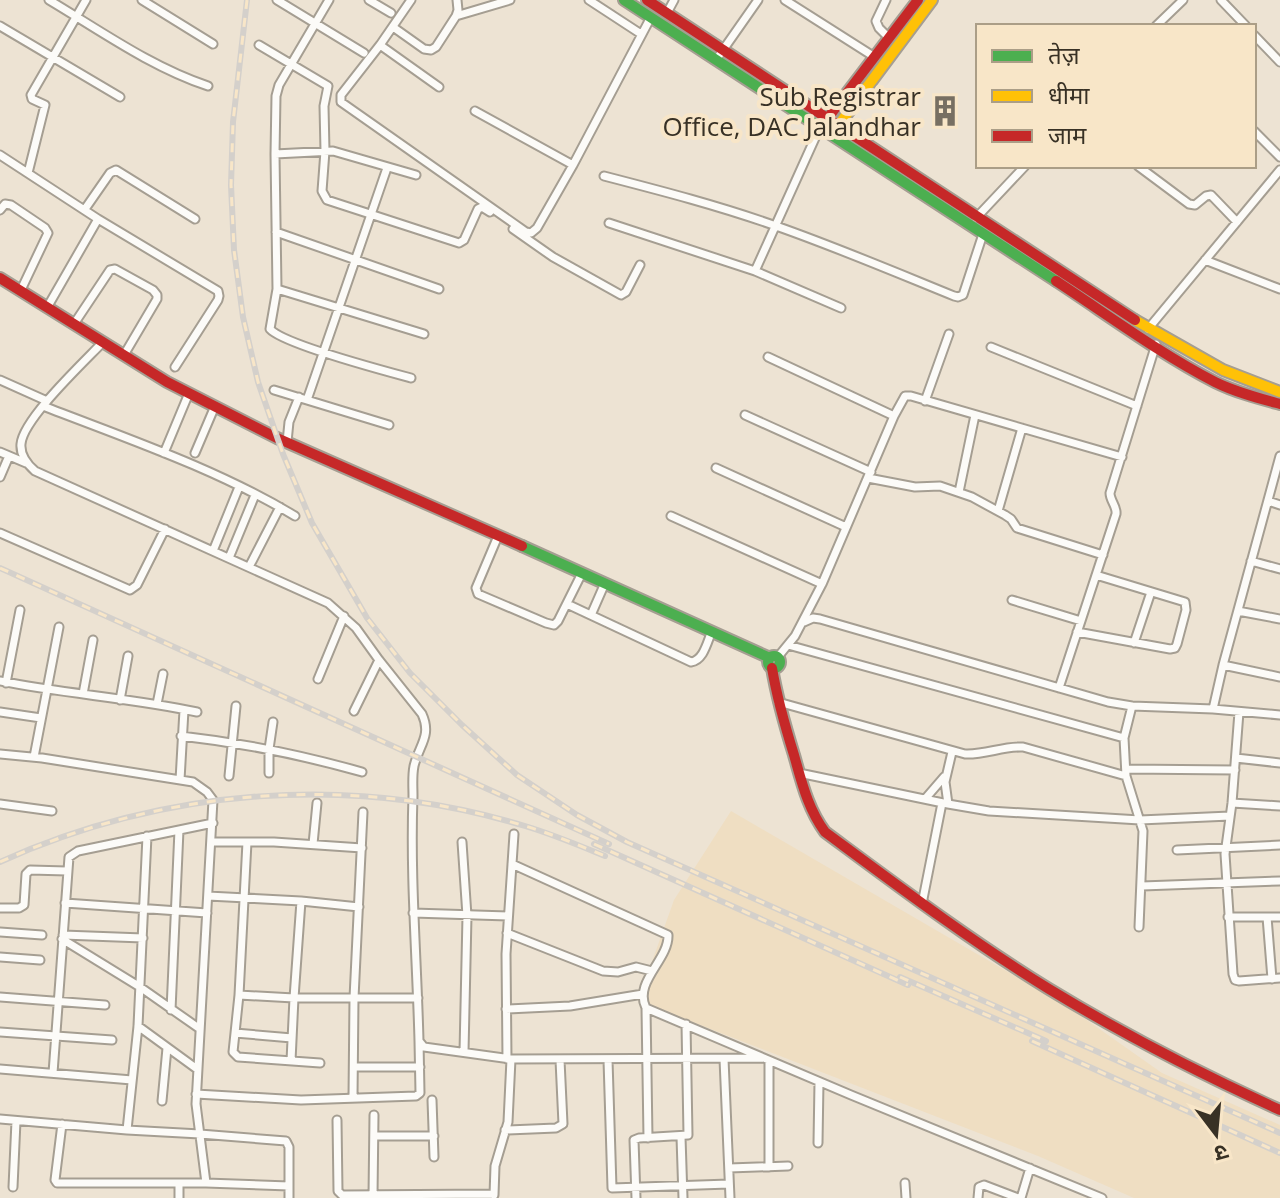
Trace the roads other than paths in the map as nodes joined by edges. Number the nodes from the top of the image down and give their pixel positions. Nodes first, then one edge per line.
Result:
1 (49, 0) edge
2 (86, 0) edge
3 (142, 0) edge
4 (277, 0) edge
5 (329, 0) edge
6 (369, 0) edge
7 (411, 0) edge
8 (457, 0) edge
9 (510, 0) edge
10 (589, 0) edge
11 (624, 0) edge
12 (647, 0) edge
13 (674, 0) edge
14 (758, 0) edge
15 (785, 0) edge
16 (886, 0) edge
17 (932, 0) edge
18 (1183, 0) edge
19 (1221, 0) edge
20 (919, 5) edge
21 (391, 13) dead end
22 (667, 13) junction
23 (77, 16) junction
24 (456, 16) junction
25 (651, 17) junction
26 (316, 23) junction
27 (1158, 24) edge
28 (1244, 24) edge
29 (0, 26) edge
30 (393, 27) junction
31 (641, 34) junction
32 (888, 37) junction
33 (1256, 37) edge
34 (213, 44) dead end
35 (259, 45) dead end
36 (380, 45) junction
37 (723, 49) junction
38 (364, 53) dead end
39 (873, 56) junction
40 (54, 57) junction
41 (716, 60) junction
42 (1280, 62) edge
43 (291, 64) junction
44 (208, 86) dead end
45 (439, 87) dead end
46 (120, 97) dead end
47 (475, 111) dead end
48 (827, 118) junction
49 (838, 125) junction
50 (820, 127) junction
51 (1256, 133) edge
52 (830, 136) junction
53 (325, 151) junction
54 (275, 154) junction
55 (0, 155) edge
56 (1280, 157) edge
57 (573, 165) junction
58 (387, 168) junction
59 (1023, 168) edge
60 (1141, 168) edge
61 (1280, 170) edge
62 (28, 173) junction
63 (416, 175) dead end
64 (604, 176) dead end
65 (85, 209) junction
66 (0, 210) edge
67 (371, 215) junction
68 (978, 216) junction
69 (98, 219) junction
70 (195, 219) dead end
71 (1237, 222) junction
72 (609, 223) dead end
73 (774, 225) junction
74 (969, 226) junction
75 (276, 232) junction
76 (983, 234) junction
77 (354, 260) junction
78 (1205, 260) junction
79 (640, 265) dead end
80 (755, 271) junction
81 (0, 278) edge
82 (277, 289) junction
83 (439, 289) dead end
84 (1280, 289) edge
85 (21, 290) junction
86 (48, 306) junction
87 (338, 308) junction
88 (841, 308) dead end
89 (74, 324) junction
90 (1145, 332) junction
91 (424, 334) dead end
92 (949, 334) dead end
93 (1161, 334) junction
94 (103, 342) junction
95 (1155, 345) junction
96 (991, 347) dead end
97 (323, 351) junction
98 (124, 355) junction
99 (768, 357) dead end
100 (175, 367) dead end
101 (411, 378) dead end
102 (0, 380) edge
103 (274, 390) dead end
104 (1280, 392) edge
105 (189, 393) junction
106 (303, 398) junction
107 (925, 401) junction
108 (45, 404) junction
109 (1280, 404) edge
110 (215, 406) junction
111 (1137, 406) junction
112 (745, 415) dead end
113 (975, 415) junction
114 (894, 416) junction
115 (389, 425) dead end
116 (1022, 428) junction
117 (287, 442) junction
118 (0, 452) edge
119 (164, 453) junction
120 (195, 453) dead end
121 (9, 456) junction
122 (1280, 456) edge
123 (1122, 457) junction
124 (26, 463) junction
125 (716, 468) dead end
126 (869, 475) junction
127 (0, 477) edge
128 (239, 487) junction
129 (959, 492) junction
130 (255, 495) junction
131 (1268, 501) junction
132 (1280, 505) edge
133 (280, 507) junction
134 (998, 511) junction
135 (295, 516) dead end
136 (671, 516) dead end
137 (846, 527) junction
138 (165, 529) junction
139 (0, 533) edge
140 (498, 536) junction
141 (213, 551) junction
142 (1103, 555) junction
143 (229, 558) junction
144 (1251, 561) junction
145 (249, 567) junction
146 (1280, 569) edge
147 (582, 573) junction
148 (1096, 575) junction
149 (605, 583) junction
150 (822, 584) junction
151 (1151, 592) junction
152 (1012, 600) dead end
153 (567, 604) junction
154 (20, 610) dead end
155 (1238, 611) junction
156 (591, 615) junction
157 (344, 616) junction
158 (1280, 619) edge
159 (1081, 621) junction
160 (802, 623) junction
161 (59, 627) dead end
162 (712, 631) junction
163 (1077, 632) junction
164 (93, 640) dead end
165 (1134, 643) junction
166 (788, 645) junction
167 (128, 656) dead end
168 (379, 660) junction
169 (773, 661) junction
170 (1223, 665) junction
171 (163, 674) dead end
172 (1280, 677) edge
173 (318, 679) dead end
174 (3, 682) edge
175 (1059, 688) junction
176 (46, 690) junction
177 (83, 694) junction
178 (120, 700) junction
179 (778, 702) junction
180 (157, 704) junction
181 (236, 706) dead end
182 (1132, 706) junction
183 (1213, 709) junction
184 (184, 710) junction
185 (354, 711) dead end
186 (0, 712) edge
187 (197, 712) dead end
188 (1239, 712) junction
189 (1280, 715) edge
190 (41, 718) junction
191 (273, 722) dead end
192 (181, 736) junction
193 (1124, 738) junction
194 (233, 742) junction
195 (269, 749) junction
196 (952, 752) junction
197 (0, 754) edge
198 (34, 757) junction
199 (1236, 758) junction
200 (1280, 763) edge
201 (1235, 770) junction
202 (362, 772) dead end
203 (1126, 772) junction
204 (269, 773) dead end
205 (799, 773) junction
206 (946, 775) junction
207 (229, 776) dead end
208 (180, 780) junction
209 (925, 799) junction
210 (317, 803) dead end
211 (1232, 803) junction
212 (0, 804) edge
213 (945, 804) junction
214 (1280, 806) edge
215 (52, 811) dead end
216 (363, 812) dead end
217 (1230, 816) junction
218 (1140, 820) junction
219 (213, 823) junction
220 (179, 830) junction
221 (514, 834) dead end
222 (147, 836) junction
223 (211, 842) junction
224 (247, 842) junction
225 (462, 842) dead end
226 (313, 844) junction
227 (1280, 845) edge
228 (362, 848) junction
229 (1226, 848) junction
230 (1177, 850) dead end
231 (512, 864) junction
232 (67, 871) junction
233 (1280, 881) edge
234 (1227, 883) junction
235 (1142, 886) junction
236 (208, 896) junction
237 (243, 898) junction
238 (301, 901) junction
239 (65, 903) junction
240 (922, 904) junction
241 (359, 907) junction
242 (0, 908) edge
243 (143, 908) junction
244 (175, 911) junction
245 (207, 913) junction
246 (413, 913) junction
247 (467, 916) junction
248 (508, 916) junction
249 (1228, 917) junction
250 (1267, 917) junction
251 (1280, 917) edge
252 (1139, 927) dead end
253 (0, 932) edge
254 (507, 933) junction
255 (42, 935) dead end
256 (62, 937) junction
257 (143, 938) junction
258 (0, 957) edge
259 (40, 960) dead end
260 (652, 971) junction
261 (1276, 978) edge
262 (140, 987) junction
263 (643, 994) junction
264 (239, 995) junction
265 (0, 997) edge
266 (294, 998) junction
267 (354, 998) junction
268 (418, 998) junction
269 (58, 1002) junction
270 (105, 1005) dead end
271 (646, 1008) junction
272 (506, 1009) junction
273 (171, 1010) junction
274 (686, 1024) junction
275 (138, 1026) junction
276 (200, 1029) junction
277 (0, 1032) edge
278 (235, 1033) junction
279 (55, 1036) junction
280 (292, 1038) junction
281 (112, 1040) dead end
282 (419, 1041) junction
283 (167, 1048) junction
284 (464, 1052) junction
285 (509, 1059) junction
286 (686, 1059) junction
287 (724, 1059) junction
288 (766, 1059) junction
289 (560, 1060) junction
290 (608, 1060) junction
291 (647, 1060) junction
292 (291, 1061) junction
293 (320, 1063) dead end
294 (354, 1067) junction
295 (420, 1067) junction
296 (0, 1069) edge
297 (197, 1069) junction
298 (53, 1073) junction
299 (132, 1080) junction
300 (819, 1082) junction
301 (196, 1094) junction
302 (353, 1098) junction
303 (432, 1100) dead end
304 (162, 1101) dead end
305 (1280, 1110) edge
306 (374, 1115) dead end
307 (0, 1119) edge
308 (337, 1120) dead end
309 (16, 1121) junction
310 (62, 1124) junction
311 (127, 1130) junction
312 (505, 1130) junction
313 (200, 1134) junction
314 (374, 1136) junction
315 (434, 1136) junction
316 (681, 1137) junction
317 (648, 1138) junction
318 (818, 1143) dead end
319 (434, 1157) dead end
320 (788, 1166) dead end
321 (769, 1167) junction
322 (729, 1168) junction
323 (1030, 1168) junction
324 (179, 1183) junction
325 (206, 1183) junction
326 (905, 1183) dead end
327 (729, 1184) junction
328 (232, 1185) junction
329 (289, 1186) junction
330 (13, 1187) dead end
331 (636, 1187) junction
332 (684, 1187) junction
333 (612, 1188) junction
334 (373, 1196) junction
335 (407, 1196) edge
336 (456, 1196) edge
337 (494, 1196) edge
338 (179, 1198) edge
339 (232, 1198) edge
340 (289, 1198) edge
341 (613, 1198) edge
342 (636, 1198) edge
343 (683, 1198) edge
344 (730, 1198) edge
345 (906, 1198) edge
346 (978, 1198) edge
347 (1020, 1198) edge
348 (1102, 1198) edge

1 - 23 street
2 - 23 street
3 - 34 street
4 - 26 street
5 - 26 street
6 - 21 street
7 - 30 street
8 - 24 street
9 - 24 street
10 - 31 street
11 - 25 street
12 - 22 street
13 - 22 street
14 - 37 street
15 - 39 street
16 - 32 street
17 - 20 street
18 - 27 street
19 - 28 street
20 - 32 street
20 - 49 street
22 - 37 street
23 - 40 street
23 - 44 street
24 - 30 street
25 - 31 street
25 - 41 street
26 - 38 street
26 - 43 street
29 - 40 street
30 - 36 street
31 - 57 street
32 - 39 street
33 - 42 street
35 - 43 street
36 - 45 street
36 - 57 street
37 - 41 street
37 - 48 street
39 - 48 street
40 - 46 street
40 - 62 street
41 - 50 street
43 - 53 street
43 - 54 street
47 - 57 street
48 - 49 street
48 - 50 street
49 - 52 street
49 - 68 street
50 - 52 street
50 - 73 street
51 - 56 street
52 - 74 street
53 - 54 street
53 - 58 street
53 - 67 street
54 - 75 street
55 - 62 street
58 - 63 street
58 - 67 street
59 - 68 street
60 - 71 street
61 - 71 street
62 - 65 street
64 - 73 street
65 - 69 street
65 - 70 street
66 - 85 street
67 - 77 street
67 - 79 street
68 - 74 street
68 - 90 street
69 - 86 street
69 - 100 street
71 - 78 street
72 - 80 street
73 - 76 street
73 - 80 street
74 - 76 street
75 - 77 street
75 - 82 street
76 - 90 street
77 - 83 street
77 - 87 street
78 - 84 street
78 - 90 street
80 - 88 street
81 - 85 street
82 - 87 street
82 - 97 street
85 - 86 street
86 - 89 street
87 - 91 street
87 - 97 street
89 - 94 street
89 - 98 street
90 - 93 street
90 - 95 street
92 - 107 street
93 - 95 street
93 - 104 street
94 - 98 street
94 - 108 street
95 - 109 street
95 - 111 street
96 - 111 street
97 - 101 street
97 - 106 street
98 - 105 street
99 - 114 street
102 - 108 street
103 - 106 street
105 - 110 street
105 - 119 street
106 - 115 street
106 - 117 street
107 - 113 street
107 - 114 street
108 - 119 street
108 - 124 street
110 - 117 street
110 - 120 street
111 - 123 street
112 - 126 street
113 - 116 street
113 - 129 street
114 - 126 street
116 - 123 street
116 - 134 street
117 - 140 street
118 - 121 street
119 - 128 street
121 - 124 street
121 - 127 street
122 - 131 street
123 - 142 street
124 - 138 street
125 - 137 street
126 - 129 street
126 - 137 street
128 - 130 street
128 - 141 street
129 - 134 street
130 - 133 street
130 - 143 street
131 - 132 street
131 - 144 street
133 - 135 street
133 - 145 street
134 - 142 street
136 - 150 street
137 - 150 street
138 - 139 street
138 - 141 street
140 - 147 street
140 - 153 street
141 - 143 street
142 - 148 street
143 - 145 street
144 - 146 street
144 - 155 street
145 - 157 street
147 - 149 street
147 - 153 street
148 - 151 street
148 - 159 street
149 - 156 street
149 - 162 street
150 - 160 street
151 - 165 street
151 - 165 street
152 - 159 street
153 - 156 street
154 - 174 street
155 - 158 street
155 - 170 street
156 - 162 street
157 - 168 street
157 - 173 street
159 - 163 street
160 - 166 street
160 - 175 street
161 - 176 street
162 - 169 street
163 - 165 street
163 - 175 street
164 - 177 street
166 - 169 street
166 - 193 street
167 - 178 street
168 - 185 street
168 - 246 street
169 - 179 street
170 - 172 street
170 - 183 street
171 - 180 street
174 - 176 street
175 - 182 street
176 - 177 street
176 - 190 street
177 - 178 street
178 - 180 street
179 - 196 street
179 - 205 street
180 - 184 street
181 - 194 street
182 - 183 street
182 - 193 street
183 - 188 street
184 - 187 street
184 - 192 street
186 - 190 street
188 - 189 street
188 - 199 street
190 - 198 street
191 - 195 street
192 - 194 street
192 - 208 street
193 - 203 street
194 - 195 street
194 - 207 street
195 - 202 street
195 - 204 street
196 - 203 street
196 - 206 street
197 - 198 street
198 - 208 street
199 - 200 street
199 - 201 street
201 - 203 street
201 - 211 street
203 - 218 street
205 - 209 street
205 - 240 street
206 - 209 street
206 - 213 street
208 - 219 street
209 - 213 street
210 - 226 street
211 - 214 street
211 - 217 street
212 - 215 street
213 - 218 street
213 - 240 street
216 - 228 street
217 - 218 street
217 - 229 street
218 - 235 street
219 - 220 street
219 - 223 street
220 - 222 street
220 - 244 street
221 - 231 street
222 - 232 street
222 - 243 street
223 - 224 street
223 - 236 street
224 - 226 street
224 - 237 street
225 - 247 street
226 - 228 street
227 - 229 street
228 - 241 street
229 - 230 street
229 - 234 street
231 - 248 street
231 - 260 street
232 - 239 street
232 - 242 street
233 - 234 street
234 - 235 street
234 - 249 street
235 - 252 street
236 - 237 street
236 - 245 street
237 - 238 street
237 - 264 street
238 - 241 street
238 - 266 street
239 - 243 street
239 - 256 street
240 - 305 street
241 - 267 street
243 - 244 street
243 - 257 street
244 - 245 street
244 - 273 street
245 - 276 street
246 - 247 street
246 - 268 street
247 - 248 street
247 - 284 street
248 - 254 street
249 - 250 street
249 - 261 street
250 - 251 street
250 - 261 street
253 - 255 street
254 - 260 street
254 - 272 street
256 - 257 street
256 - 262 street
256 - 269 street
257 - 262 street
258 - 259 street
260 - 263 street
262 - 273 street
262 - 275 street
263 - 271 street
263 - 272 street
264 - 266 street
264 - 278 street
265 - 269 street
266 - 267 street
266 - 280 street
267 - 268 street
267 - 294 street
268 - 282 street
269 - 270 street
269 - 279 street
271 - 274 street
271 - 291 street
272 - 285 street
273 - 276 street
274 - 286 street
274 - 288 street
275 - 283 street
275 - 299 street
276 - 297 street
277 - 279 street
278 - 280 street
278 - 292 street
279 - 281 street
279 - 298 street
280 - 292 street
282 - 284 street
282 - 295 street
283 - 297 street
283 - 304 street
284 - 285 street
285 - 289 street
285 - 312 street
286 - 287 street
286 - 291 street
286 - 316 street
287 - 288 street
287 - 322 street
288 - 300 street
288 - 321 street
289 - 290 street
289 - 312 street
290 - 291 street
290 - 333 street
291 - 317 street
292 - 293 street
294 - 295 street
294 - 302 street
295 - 302 street
296 - 298 street
297 - 301 street
298 - 299 street
299 - 311 street
300 - 318 street
300 - 323 street
301 - 302 street
301 - 313 street
303 - 315 street
306 - 314 street
307 - 309 street
308 - 334 street
309 - 310 street
309 - 330 street
310 - 311 street
310 - 324 street
311 - 313 street
312 - 337 street
313 - 325 street
313 - 329 street
314 - 315 street
314 - 334 street
315 - 319 street
316 - 317 street
316 - 332 street
317 - 331 street
320 - 321 street
321 - 322 street
322 - 327 street
323 - 347 street
323 - 348 street
324 - 325 street
324 - 338 street
325 - 328 street
326 - 345 street
327 - 332 street
327 - 344 street
328 - 329 street
328 - 339 street
329 - 340 street
331 - 332 street
331 - 333 street
331 - 342 street
332 - 343 street
333 - 341 street
334 - 335 street
335 - 336 street
336 - 337 street
346 - 347 street

